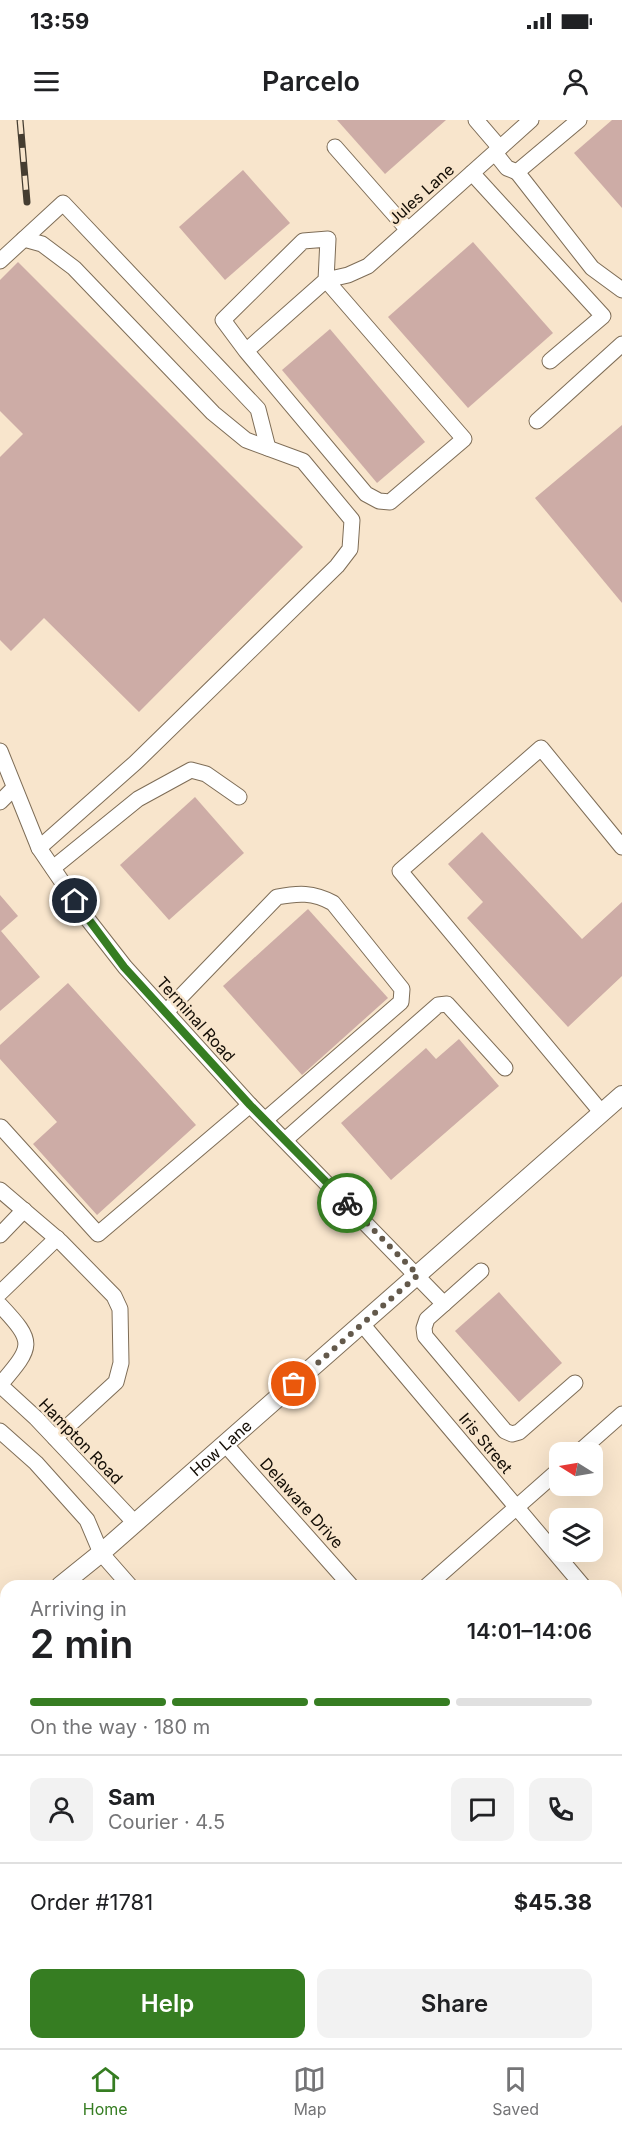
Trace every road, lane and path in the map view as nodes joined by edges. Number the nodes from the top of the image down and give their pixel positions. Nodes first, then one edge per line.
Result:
1 (476, 120) edge
2 (531, 120) edge
3 (579, 120) edge
4 (334, 147) dead end
5 (497, 150) junction
6 (517, 172) junction
7 (472, 173) junction
8 (408, 230) junction
9 (24, 239) junction
10 (0, 261) edge
11 (326, 280) junction
12 (622, 290) edge
13 (622, 344) edge
14 (246, 351) junction
15 (550, 361) dead end
16 (537, 420) dead end
17 (268, 448) junction
18 (0, 751) edge
19 (14, 788) junction
20 (239, 797) dead end
21 (0, 802) edge
22 (622, 847) edge
23 (39, 848) junction
24 (52, 868) junction
25 (166, 1012) junction
26 (505, 1068) dead end
27 (622, 1095) edge
28 (250, 1105) junction
29 (602, 1113) junction
30 (265, 1120) junction
31 (0, 1127) edge
32 (285, 1140) junction
33 (0, 1190) edge
34 (24, 1210) junction
35 (0, 1235) edge
36 (57, 1238) junction
37 (481, 1270) dead end
38 (418, 1275) junction
39 (0, 1293) edge
40 (444, 1304) junction
41 (0, 1305) edge
42 (362, 1324) junction
43 (575, 1383) dead end
44 (0, 1385) edge
45 (622, 1414) edge
46 (0, 1431) edge
47 (55, 1438) junction
48 (590, 1442) edge
49 (225, 1444) junction
50 (549, 1479) edge
51 (517, 1507) junction
52 (135, 1523) junction
53 (101, 1553) junction
54 (67, 1580) edge
55 (125, 1580) edge
56 (346, 1580) edge
57 (434, 1580) edge
58 (578, 1580) edge

1 - 5 street
2 - 5 street, Jules Lane
3 - 6 street
4 - 8 street
5 - 6 street
5 - 7 street, Jules Lane
6 - 12 street
7 - 8 street, Jules Lane
7 - 15 street
8 - 11 street, Jules Lane
9 - 10 street
9 - 17 street
9 - 17 street
11 - 14 street
11 - 14 street
11 - 14 street
13 - 16 street
17 - 23 street
18 - 19 street, Terminal Road
19 - 21 street
19 - 23 street, Terminal Road
20 - 24 street
22 - 29 street
23 - 24 street, Terminal Road
24 - 25 street, Terminal Road
25 - 28 street, Terminal Road
25 - 30 street
26 - 32 street
27 - 29 main road, How Lane
28 - 30 street, Terminal Road
28 - 31 street
29 - 38 main road, How Lane
30 - 32 street, Terminal Road
32 - 38 street, Terminal Road
33 - 34 street
34 - 35 street
34 - 36 street
36 - 39 street
36 - 47 street
37 - 40 street
38 - 40 street, Terminal Road
38 - 42 main road, How Lane
40 - 43 street
41 - 44 street
42 - 49 main road, How Lane
42 - 51 street, Iris Street
44 - 47 street, Hampton Road
45 - 48 street
46 - 53 street
47 - 52 street, Hampton Road
49 - 52 main road, How Lane
49 - 56 street, Delaware Drive
50 - 51 street
51 - 57 street
51 - 58 street, Iris Street
52 - 53 main road, How Lane
53 - 54 main road, How Lane
53 - 55 street

